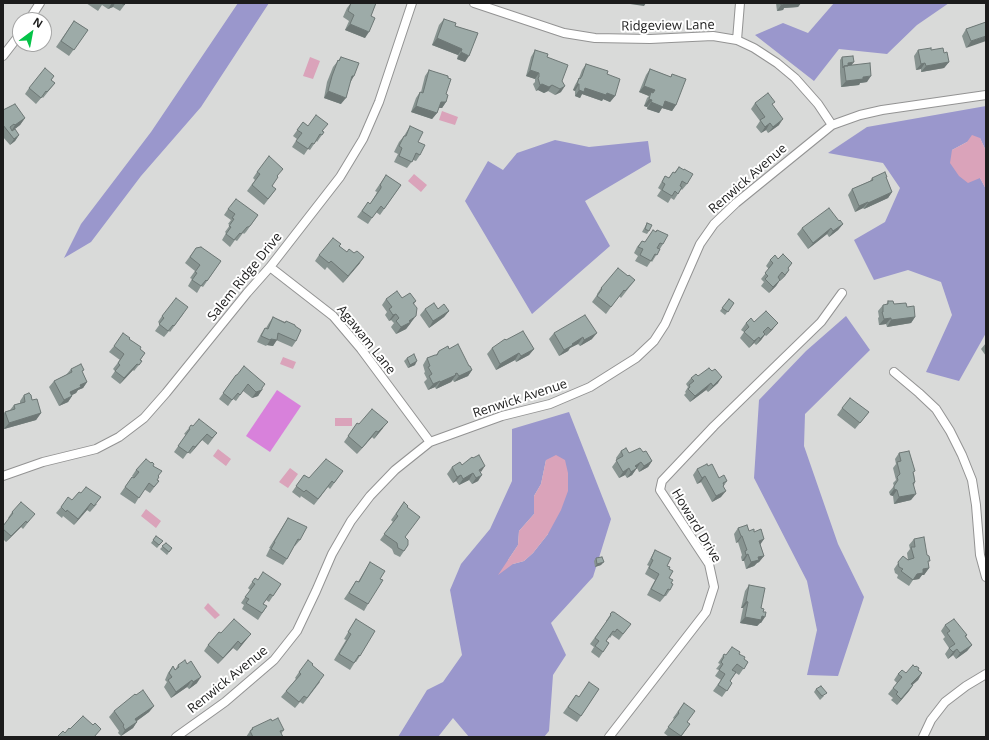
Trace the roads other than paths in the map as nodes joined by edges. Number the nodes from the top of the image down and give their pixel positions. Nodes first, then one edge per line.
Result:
1 (40, 3) edge
2 (412, 3) edge
3 (474, 3) edge
4 (740, 3) edge
5 (34, 12) edge
6 (737, 40) junction
7 (12, 44) edge
8 (3, 56) edge
9 (986, 95) edge
10 (832, 125) junction
11 (270, 267) junction
12 (842, 293) dead end
13 (894, 372) dead end
14 (430, 442) junction
15 (3, 476) edge
16 (986, 577) edge
17 (986, 674) edge
18 (176, 737) edge
19 (609, 737) edge
20 (923, 737) edge

1 - 5 street
2 - 11 street, Salem Ridge Drive
3 - 6 street, Ridgeview Lane
4 - 6 street
6 - 10 street, Ridgeview Lane
7 - 8 street
9 - 10 street, Renwick Avenue
10 - 14 street, Renwick Avenue
11 - 14 street, Agawam Lane
11 - 15 street, Salem Ridge Drive
12 - 19 street, Howard Drive
13 - 16 street
14 - 18 street, Renwick Avenue
17 - 20 street

